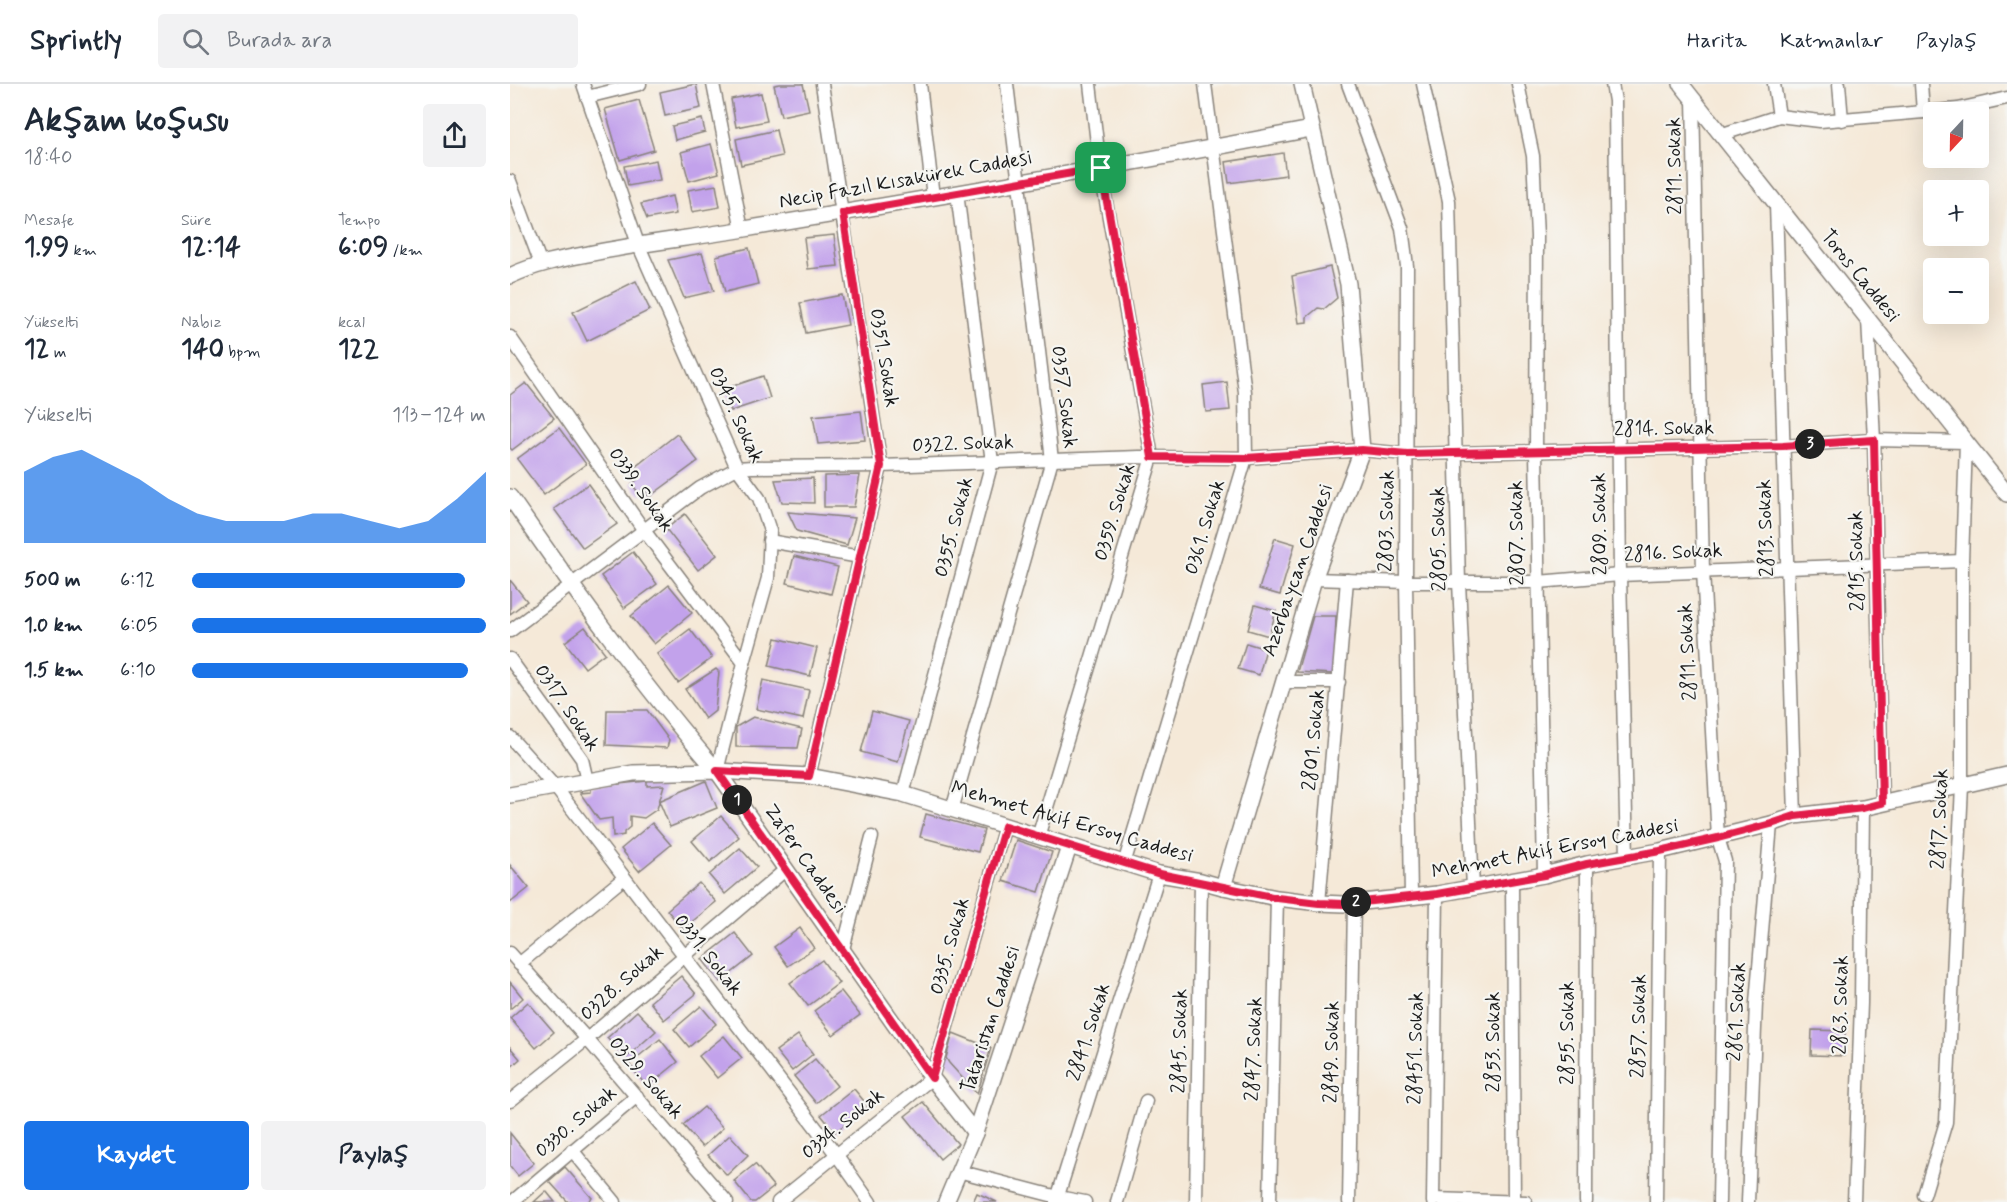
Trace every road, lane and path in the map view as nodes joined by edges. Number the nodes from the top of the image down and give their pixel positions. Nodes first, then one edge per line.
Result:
1 (583, 84) edge
2 (640, 84) edge
3 (713, 84) edge
4 (822, 84) edge
5 (920, 84) edge
6 (1007, 84) edge
7 (1090, 84) edge
8 (1205, 84) edge
9 (1302, 84) edge
10 (1348, 84) edge
11 (1423, 84) edge
12 (1518, 84) edge
13 (1612, 84) edge
14 (1681, 84) edge
15 (1774, 84) edge
16 (1839, 84) edge
17 (1921, 84) edge
18 (588, 97) junction
19 (2007, 98) edge
20 (1693, 99) junction
21 (1989, 102) edge
22 (1923, 112) joint
23 (1779, 116) junction
24 (1842, 120) junction
25 (1311, 129) junction
26 (1720, 135) junction
27 (1212, 148) junction
28 (1101, 168) junction
29 (510, 181) edge
30 (1018, 182) junction
31 (957, 194) junction
32 (933, 197) junction
33 (1776, 204) junction
34 (843, 213) junction
35 (742, 230) junction
36 (638, 244) junction
37 (541, 264) junction
38 (510, 276) edge
39 (1868, 319) junction
40 (510, 337) edge
41 (1874, 440) junction
42 (1966, 442) junction
43 (1783, 446) junction
44 (1700, 448) junction
45 (1362, 450) junction
46 (1618, 450) junction
47 (1536, 452) junction
48 (1456, 453) junction
49 (1407, 454) junction
50 (1152, 457) junction
51 (1246, 458) junction
52 (1052, 460) junction
53 (992, 462) junction
54 (881, 466) junction
55 (737, 468) junction
56 (2007, 494) edge
57 (510, 497) edge
58 (643, 529) junction
59 (769, 542) junction
60 (860, 557) junction
61 (1962, 561) junction
62 (1877, 564) junction
63 (1786, 567) junction
64 (1703, 571) junction
65 (1620, 575) junction
66 (1314, 579) junction
67 (1347, 580) junction
68 (1406, 582) junction
69 (1459, 582) junction
70 (1538, 582) junction
71 (571, 584) junction
72 (510, 631) edge
73 (510, 659) edge
74 (744, 663) junction
75 (1282, 682) junction
76 (1339, 682) junction
77 (510, 737) edge
78 (717, 771) junction
79 (2007, 775) edge
80 (809, 776) junction
81 (587, 781) junction
82 (1962, 786) junction
83 (556, 788) junction
84 (903, 794) junction
85 (510, 795) edge
86 (1882, 803) junction
87 (1863, 808) junction
88 (952, 810) junction
89 (1795, 816) junction
90 (1771, 824) junction
91 (1005, 826) junction
92 (872, 837) dead end
93 (1038, 837) junction
94 (1718, 838) junction
95 (1070, 847) junction
96 (1660, 851) junction
97 (1627, 856) junction
98 (1124, 864) junction
99 (1587, 864) junction
100 (785, 870) junction
101 (1160, 874) junction
102 (1544, 875) junction
103 (624, 878) junction
104 (1201, 881) junction
105 (1512, 881) junction
106 (1223, 887) junction
107 (1473, 888) junction
108 (1437, 894) junction
109 (1411, 896) junction
110 (1277, 898) junction
111 (1354, 902) junction
112 (1319, 903) junction
113 (843, 949) junction
114 (510, 953) edge
115 (684, 955) junction
116 (519, 964) junction
117 (587, 1039) junction
118 (932, 1078) junction
119 (637, 1096) junction
120 (510, 1101) edge
121 (1146, 1101) dead end
122 (975, 1133) junction
123 (572, 1150) junction
124 (836, 1154) junction
125 (958, 1171) junction
126 (1924, 1195) dead end
127 (1057, 1199) edge
128 (1434, 1201) edge
129 (512, 1202) edge
130 (615, 1202) edge
131 (727, 1202) edge
132 (778, 1202) edge
133 (870, 1202) edge
134 (946, 1202) edge
135 (1085, 1202) edge
136 (1117, 1202) edge
137 (1196, 1202) edge
138 (1270, 1202) edge
139 (1349, 1202) edge
140 (1518, 1202) edge
141 (1586, 1202) edge
142 (1656, 1202) edge
143 (1719, 1202) edge
144 (1748, 1202) edge
145 (1854, 1202) edge

1 - 18 street, 0345. Sokak
2 - 18 street
3 - 35 street
4 - 34 street, 0351. Sokak
5 - 32 street
6 - 30 street, 0357. Sokak
7 - 28 street, 0359. Sokak
8 - 27 street, 0361. Sokak
9 - 25 street, Azerbaycan Caddesi
10 - 49 street, 2803. Sokak
11 - 48 street, 2805. Sokak
12 - 47 street, 2807. Sokak
13 - 46 street, 2809. Sokak
14 - 20 street, Toros Caddesi
15 - 23 street
16 - 24 street
17 - 22 street
18 - 36 street, 0345. Sokak
19 - 21 street
20 - 26 street, Toros Caddesi
20 - 44 street, 2811. Sokak
22 - 24 street
23 - 24 street
23 - 26 street
25 - 27 street, Necip Fazıl Kısakürek Caddesi
25 - 45 street, Azerbaycan Caddesi
26 - 33 street, Toros Caddesi
27 - 28 street, Necip Fazıl Kısakürek Caddesi
27 - 51 street, 0361. Sokak
28 - 30 street, Necip Fazıl Kısakürek Caddesi
28 - 50 street, 0359. Sokak
29 - 37 street
30 - 31 street, Necip Fazıl Kısakürek Caddesi
30 - 52 street, 0357. Sokak
31 - 32 street, Necip Fazıl Kısakürek Caddesi
31 - 53 street, 0355. Sokak
32 - 34 street, Necip Fazıl Kısakürek Caddesi
33 - 39 street, Toros Caddesi
33 - 43 street, 2813. Sokak
34 - 35 street, Necip Fazıl Kısakürek Caddesi
34 - 54 street, 0351. Sokak
35 - 36 street, Necip Fazıl Kısakürek Caddesi
36 - 37 street, Necip Fazıl Kısakürek Caddesi
36 - 55 street, 0345. Sokak
37 - 38 street, Necip Fazıl Kısakürek Caddesi
39 - 41 street, 2815. Sokak
39 - 42 street, Toros Caddesi
40 - 58 street, 0339. Sokak
41 - 42 street, 2814. Sokak
41 - 43 street, 2814. Sokak
41 - 62 street, 2815. Sokak
42 - 56 street, Toros Caddesi
42 - 61 street, 2817. Sokak
43 - 44 street, 2814. Sokak
43 - 63 street, 2813. Sokak
44 - 46 street, 2814. Sokak
44 - 64 street, 2811. Sokak
45 - 49 street, 2814. Sokak
45 - 51 street, 0322. Sokak
45 - 66 street, Azerbaycan Caddesi
46 - 47 street, 2814. Sokak
46 - 65 street, 2809. Sokak
47 - 48 street, 2814. Sokak
47 - 70 street, 2807. Sokak
48 - 49 street, 2814. Sokak
48 - 69 street, 2805. Sokak
49 - 68 street, 2803. Sokak
50 - 51 street, 0322. Sokak
50 - 52 street, 0322. Sokak
50 - 93 street, 0359. Sokak
51 - 98 street, 0361. Sokak
52 - 53 street, 0322. Sokak
52 - 88 street, 0357. Sokak
53 - 54 street, 0322. Sokak
53 - 84 street, 0355. Sokak
54 - 55 street, 0322. Sokak
54 - 60 street, 0351. Sokak
55 - 58 street, 0322. Sokak
55 - 59 street, 0345. Sokak
57 - 71 street, Zafer Caddesi
58 - 71 street, 0322. Sokak
58 - 74 street, 0339. Sokak
59 - 60 street
59 - 74 street, 0345. Sokak
60 - 80 street, 0351. Sokak
61 - 62 street, 2816. Sokak
61 - 82 street, 2817. Sokak
62 - 63 street, 2816. Sokak
62 - 86 street, 2815. Sokak
63 - 64 street, 2816. Sokak
63 - 89 street, 2813. Sokak
64 - 65 street, 2816. Sokak
64 - 94 street, 2811. Sokak
65 - 70 street, 2816. Sokak
65 - 97 street, 2809. Sokak
66 - 67 street, 2816. Sokak
66 - 75 street, Azerbaycan Caddesi
67 - 68 street, 2816. Sokak
67 - 76 street, 2801. Sokak
68 - 69 street, 2816. Sokak
68 - 109 street, 2803. Sokak
69 - 70 street, 2816. Sokak
69 - 107 street, 2805. Sokak
70 - 102 street, 2807. Sokak
71 - 72 street, 0322. Sokak
71 - 78 street, Zafer Caddesi
73 - 81 street, 0317. Sokak
74 - 78 street, 0345. Sokak
75 - 76 street
75 - 106 street, Azerbaycan Caddesi
76 - 112 street, 2801. Sokak
77 - 83 street, 0331. Sokak
78 - 80 street, Mehmet Akif Ersoy Caddesi
78 - 81 street, Mehmet Akif Ersoy Caddesi
78 - 100 street, Zafer Caddesi
79 - 82 street, Mehmet Akif Ersoy Caddesi
80 - 84 street, Mehmet Akif Ersoy Caddesi
81 - 83 street, Mehmet Akif Ersoy Caddesi
82 - 86 street, Mehmet Akif Ersoy Caddesi
82 - 126 street, 2817. Sokak
83 - 85 street, Mehmet Akif Ersoy Caddesi
83 - 103 street, 0331. Sokak
84 - 88 street, Mehmet Akif Ersoy Caddesi
86 - 87 street, Mehmet Akif Ersoy Caddesi
87 - 89 street, Mehmet Akif Ersoy Caddesi
87 - 145 street, 2863. Sokak
88 - 91 street, Mehmet Akif Ersoy Caddesi
89 - 90 street, Mehmet Akif Ersoy Caddesi
90 - 94 street, Mehmet Akif Ersoy Caddesi
90 - 144 street, 2861. Sokak
91 - 93 street, Mehmet Akif Ersoy Caddesi
91 - 118 street, 0335. Sokak
92 - 113 street
93 - 95 street, Mehmet Akif Ersoy Caddesi
94 - 96 street, Mehmet Akif Ersoy Caddesi
94 - 143 street, 2811. Sokak
95 - 98 street, Mehmet Akif Ersoy Caddesi
95 - 122 street, Tataristan Caddesi
96 - 97 street, Mehmet Akif Ersoy Caddesi
96 - 142 street, 2857. Sokak
97 - 99 street, Mehmet Akif Ersoy Caddesi
98 - 101 street, Mehmet Akif Ersoy Caddesi
99 - 102 street, Mehmet Akif Ersoy Caddesi
99 - 141 street, 2855. Sokak
100 - 113 street, Zafer Caddesi
100 - 115 street, 0328. Sokak
101 - 104 street, Mehmet Akif Ersoy Caddesi
101 - 127 street, 2841. Sokak
102 - 105 street, Mehmet Akif Ersoy Caddesi
103 - 115 street, 0331. Sokak
103 - 116 street
104 - 106 street, Mehmet Akif Ersoy Caddesi
104 - 137 street, 2845. Sokak
105 - 107 street, Mehmet Akif Ersoy Caddesi
105 - 140 street, 2853. Sokak
106 - 110 street, Mehmet Akif Ersoy Caddesi
107 - 108 street, Mehmet Akif Ersoy Caddesi
108 - 109 street, Mehmet Akif Ersoy Caddesi
108 - 128 street, 28451. Sokak
109 - 111 street, Mehmet Akif Ersoy Caddesi
110 - 112 street, Mehmet Akif Ersoy Caddesi
110 - 138 street, 2847. Sokak
111 - 112 street, Mehmet Akif Ersoy Caddesi
111 - 139 street, 2849. Sokak
113 - 118 street, Zafer Caddesi
114 - 116 street, 0329. Sokak
115 - 117 street, 0328. Sokak
115 - 124 street, 0331. Sokak
116 - 117 street, 0329. Sokak
117 - 119 street, 0329. Sokak
117 - 120 street, 0328. Sokak
118 - 122 street, Zafer Caddesi
118 - 124 street, 0334. Sokak
119 - 123 street, 0330. Sokak
119 - 131 street, 0329. Sokak
121 - 136 street
122 - 125 street, Tataristan Caddesi
123 - 129 street, 0330. Sokak
123 - 130 street
124 - 132 street, 0334. Sokak
124 - 133 street, 0331. Sokak
125 - 127 street
125 - 134 street, Tataristan Caddesi
127 - 135 street
128 - 140 street

